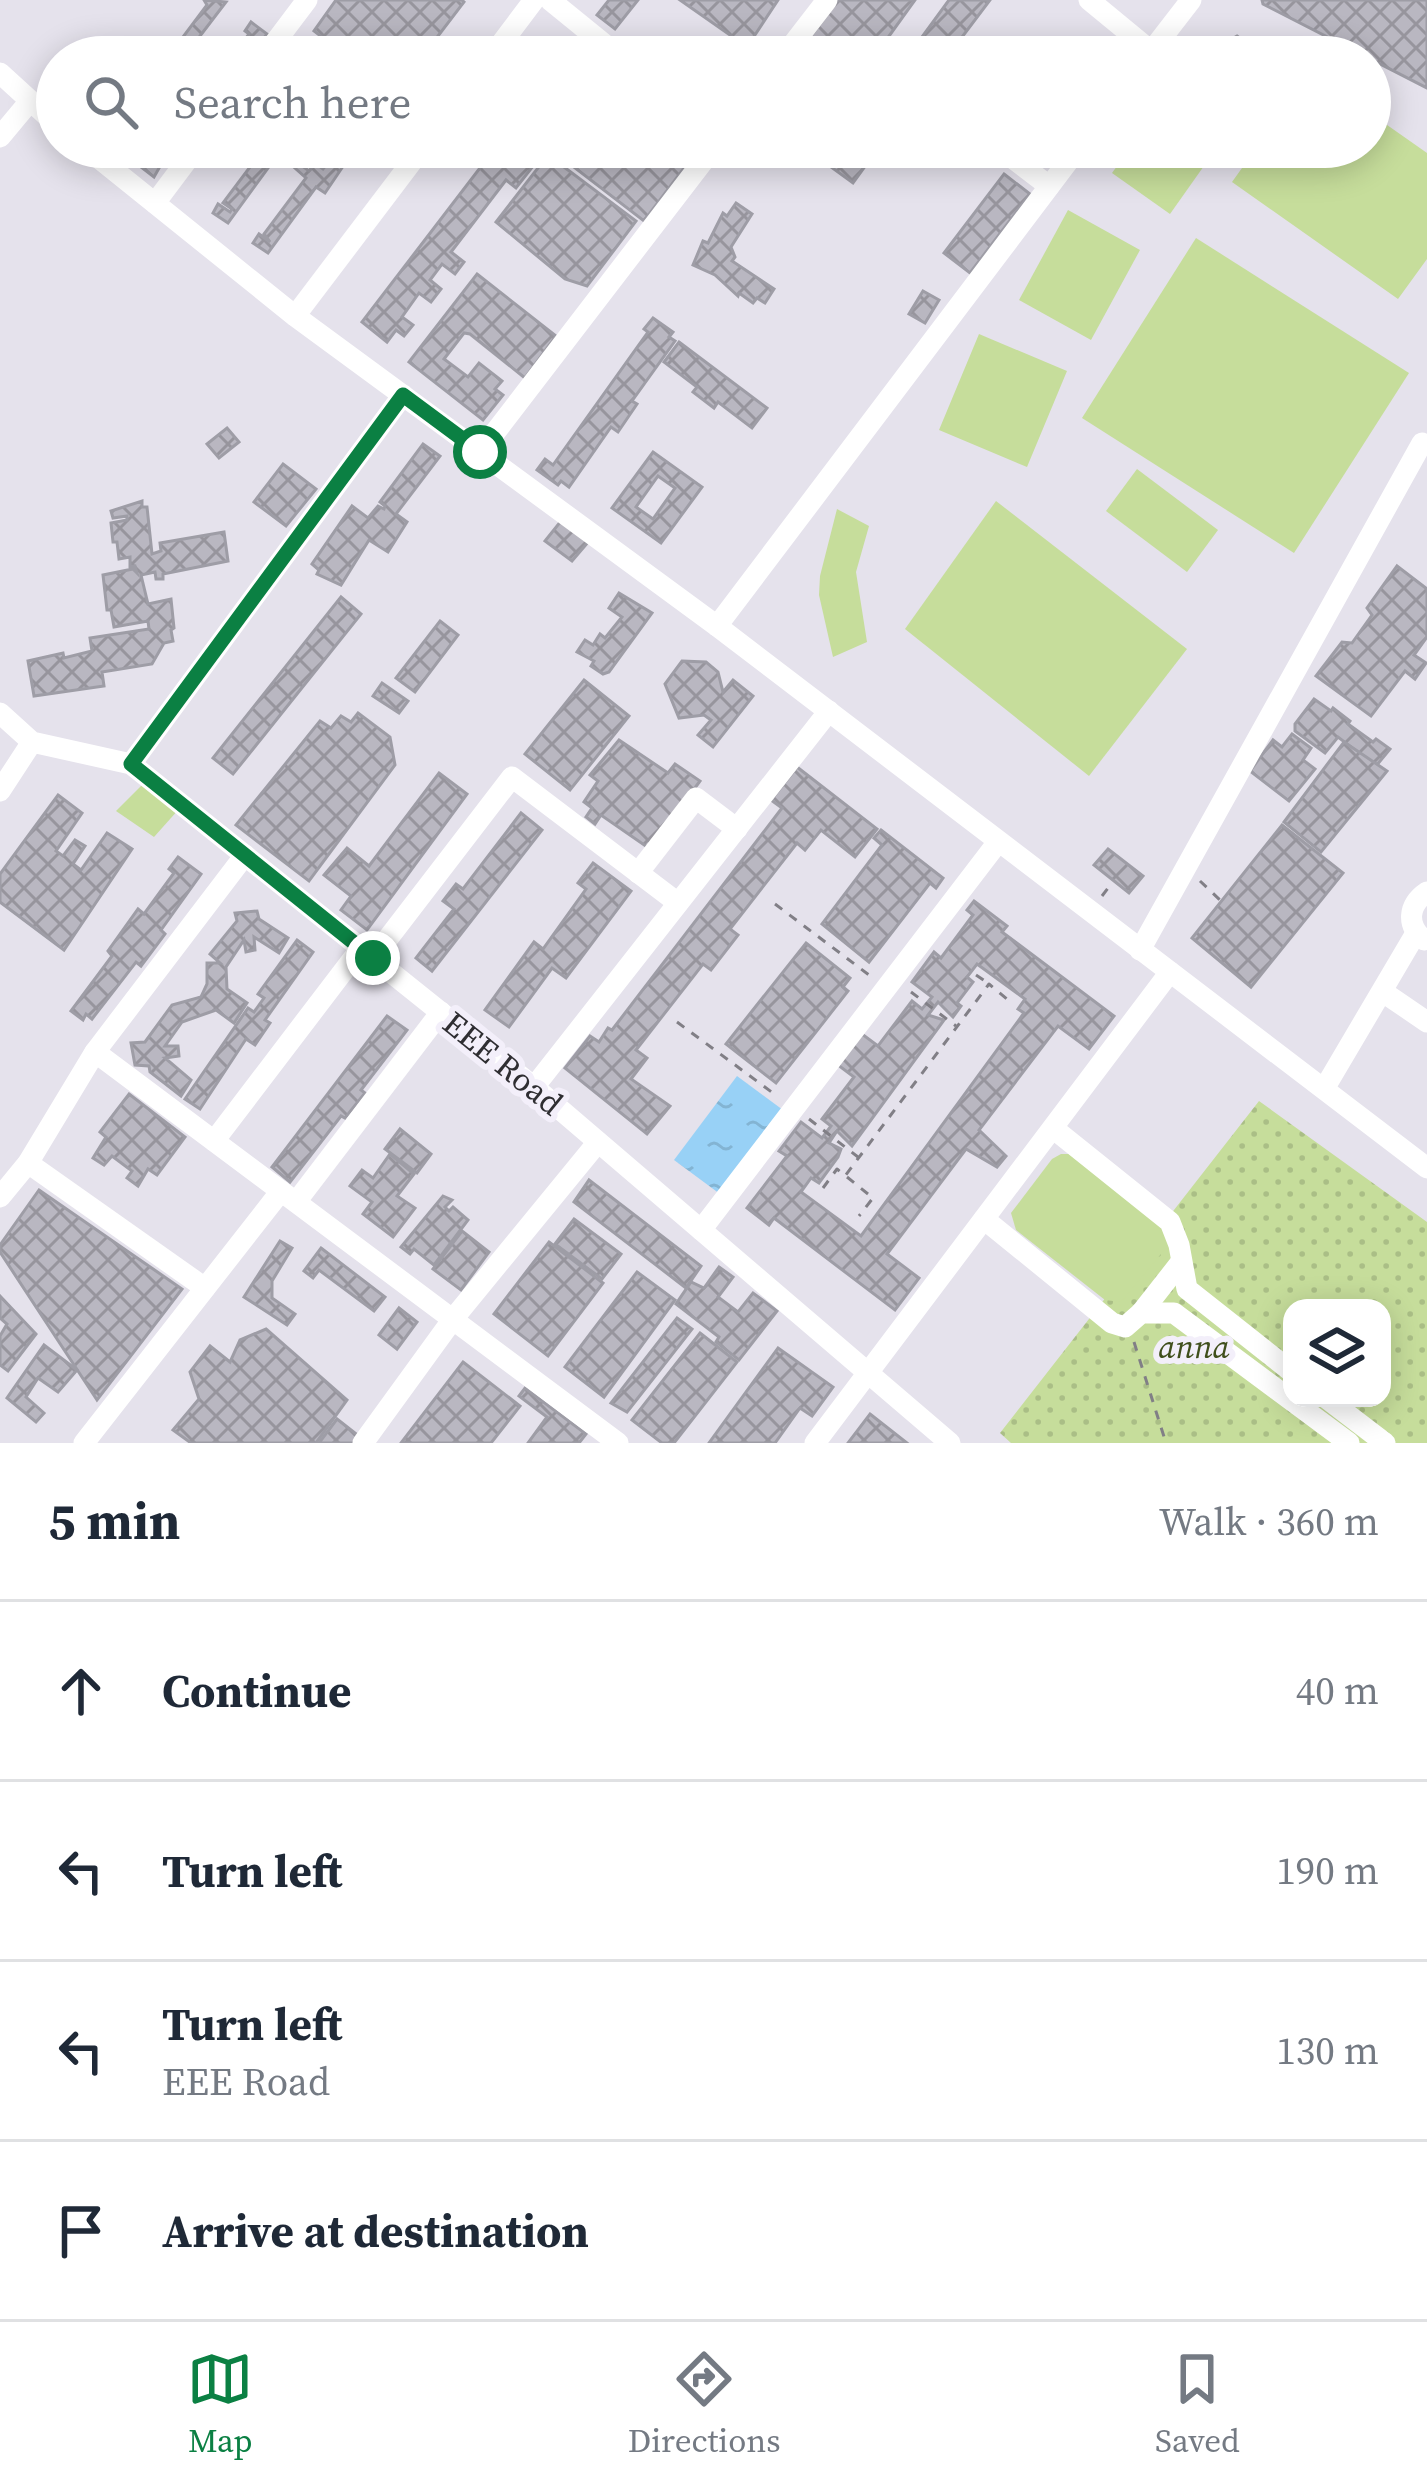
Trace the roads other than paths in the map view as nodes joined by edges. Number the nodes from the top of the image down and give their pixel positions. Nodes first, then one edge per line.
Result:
1 (307, 0) edge
2 (534, 0) edge
3 (550, 0) edge
4 (827, 0) edge
5 (1089, 0) edge
6 (1191, 0) edge
7 (280, 36) edge
8 (507, 36) edge
9 (594, 36) edge
10 (799, 36) edge
11 (1129, 36) edge
12 (1163, 36) edge
13 (0, 74) edge
14 (30, 101) junction
15 (36, 106) edge
16 (0, 137) edge
17 (111, 168) edge
18 (181, 168) edge
19 (407, 168) edge
20 (698, 168) edge
21 (1025, 168) edge
22 (1062, 168) edge
23 (1049, 186) junction
24 (155, 203) junction
25 (296, 316) junction
26 (403, 395) junction
27 (1422, 443) dead end
28 (480, 452) junction
29 (717, 626) junction
30 (829, 711) junction
31 (0, 713) edge
32 (32, 742) junction
33 (131, 764) junction
34 (0, 791) edge
35 (737, 829) junction
36 (998, 842) junction
37 (245, 856) junction
38 (638, 873) junction
39 (1427, 892) edge
40 (679, 903) junction
41 (1422, 938) edge
42 (1140, 950) junction
43 (367, 953) junction
44 (1170, 973) junction
45 (1383, 992) junction
46 (440, 1012) junction
47 (1427, 1022) edge
48 (95, 1052) junction
49 (534, 1087) junction
50 (1324, 1089) junction
51 (1054, 1129) junction
52 (214, 1141) junction
53 (598, 1142) junction
54 (28, 1163) junction
55 (1427, 1168) edge
56 (0, 1197) edge
57 (289, 1197) junction
58 (985, 1220) junction
59 (700, 1230) junction
60 (1181, 1262) junction
61 (205, 1288) junction
62 (453, 1319) junction
63 (1133, 1320) junction
64 (1283, 1365) edge
65 (868, 1372) junction
66 (1338, 1407) edge
67 (592, 1435) edge
68 (85, 1443) edge
69 (363, 1443) edge
70 (619, 1443) edge
71 (815, 1443) edge
72 (950, 1443) edge
73 (1349, 1443) edge
74 (1385, 1443) edge

1 - 7 street
2 - 8 street
3 - 9 street
4 - 10 street
5 - 11 street
6 - 12 street
13 - 14 street
14 - 15 street
14 - 16 street
17 - 24 street
18 - 24 street
19 - 25 street
20 - 28 street
21 - 23 street
22 - 23 street
23 - 29 street
24 - 25 street
25 - 26 street
26 - 28 street
26 - 33 street
27 - 42 street
28 - 29 street
29 - 30 street
30 - 35 street
30 - 36 street
31 - 32 street
32 - 33 street
32 - 34 street
33 - 37 street, EEE Road
35 - 38 street
35 - 40 street
36 - 42 street
36 - 59 street
37 - 43 street, EEE Road
37 - 48 street
38 - 40 street
38 - 43 street
39 - 41 street
40 - 49 street
41 - 45 street
42 - 44 street
43 - 46 street, EEE Road
43 - 52 street
44 - 50 street
44 - 51 street
45 - 47 street
45 - 50 street
46 - 49 street, EEE Road
46 - 57 street
48 - 52 street
48 - 54 street
49 - 53 street, EEE Road
50 - 55 street
51 - 58 street
51 - 60 street
52 - 57 street
53 - 59 street, EEE Road
53 - 62 street
54 - 56 street
54 - 61 street
57 - 61 street
57 - 62 street
58 - 63 street
58 - 65 street
59 - 65 street, EEE Road
60 - 63 street
60 - 64 street
61 - 68 street
62 - 67 street
62 - 69 street
63 - 73 street
65 - 71 street
65 - 72 street, EEE Road
66 - 74 street
67 - 70 street

